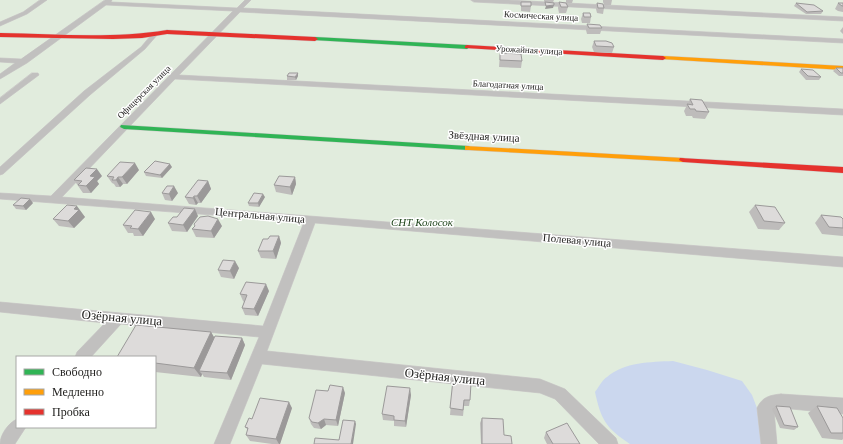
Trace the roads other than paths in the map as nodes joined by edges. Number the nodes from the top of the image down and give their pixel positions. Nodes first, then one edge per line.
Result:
1 (44, 0) edge
2 (248, 0) edge
3 (474, 0) edge
4 (107, 2) edge
5 (239, 10) junction
6 (0, 16) edge
7 (17, 17) junction
8 (843, 19) edge
9 (0, 24) edge
10 (216, 33) junction
11 (154, 34) junction
12 (0, 35) edge
13 (62, 35) junction
14 (843, 41) edge
15 (0, 60) edge
16 (24, 61) junction
17 (843, 68) edge
18 (35, 75) dead end
19 (0, 77) edge
20 (173, 77) junction
21 (0, 102) edge
22 (843, 112) edge
23 (124, 127) junction
24 (843, 170) edge
25 (0, 172) edge
26 (0, 196) edge
27 (54, 199) junction
28 (310, 218) junction
29 (843, 262) edge
30 (0, 306) edge
31 (119, 317) junction
32 (267, 332) junction
33 (83, 356) edge
34 (258, 358) junction
35 (843, 406) edge
36 (17, 428) edge
37 (4, 444) edge
38 (222, 444) edge
39 (610, 444) edge
40 (769, 444) edge

1 - 7 street
2 - 5 street, Офицерская улица
3 - 8 street
4 - 5 street, Космическая улица
4 - 13 street
5 - 10 street, Офицерская улица
5 - 14 street, Космическая улица
6 - 7 street
7 - 9 street
10 - 11 street, Урожайная улица
10 - 17 street, Урожайная улица
10 - 20 street, Офицерская улица
11 - 13 street, Урожайная улица
11 - 25 street
12 - 13 street, Урожайная улица
13 - 16 street
15 - 16 street
16 - 19 street
18 - 21 street
20 - 22 street, Благодатная улица
20 - 23 street, Офицерская улица
23 - 24 street, Звёздная улица
23 - 27 street, Офицерская улица
26 - 27 street, Центральная улица
27 - 28 street, Центральная улица
28 - 29 street, Полевая улица
28 - 32 street, Центральная улица
30 - 31 street, Озёрная улица
31 - 32 street, Озёрная улица
31 - 33 street
32 - 34 street, Центральная улица
34 - 38 street, Центральная улица
34 - 39 street, Озёрная улица
35 - 40 street
36 - 37 street

